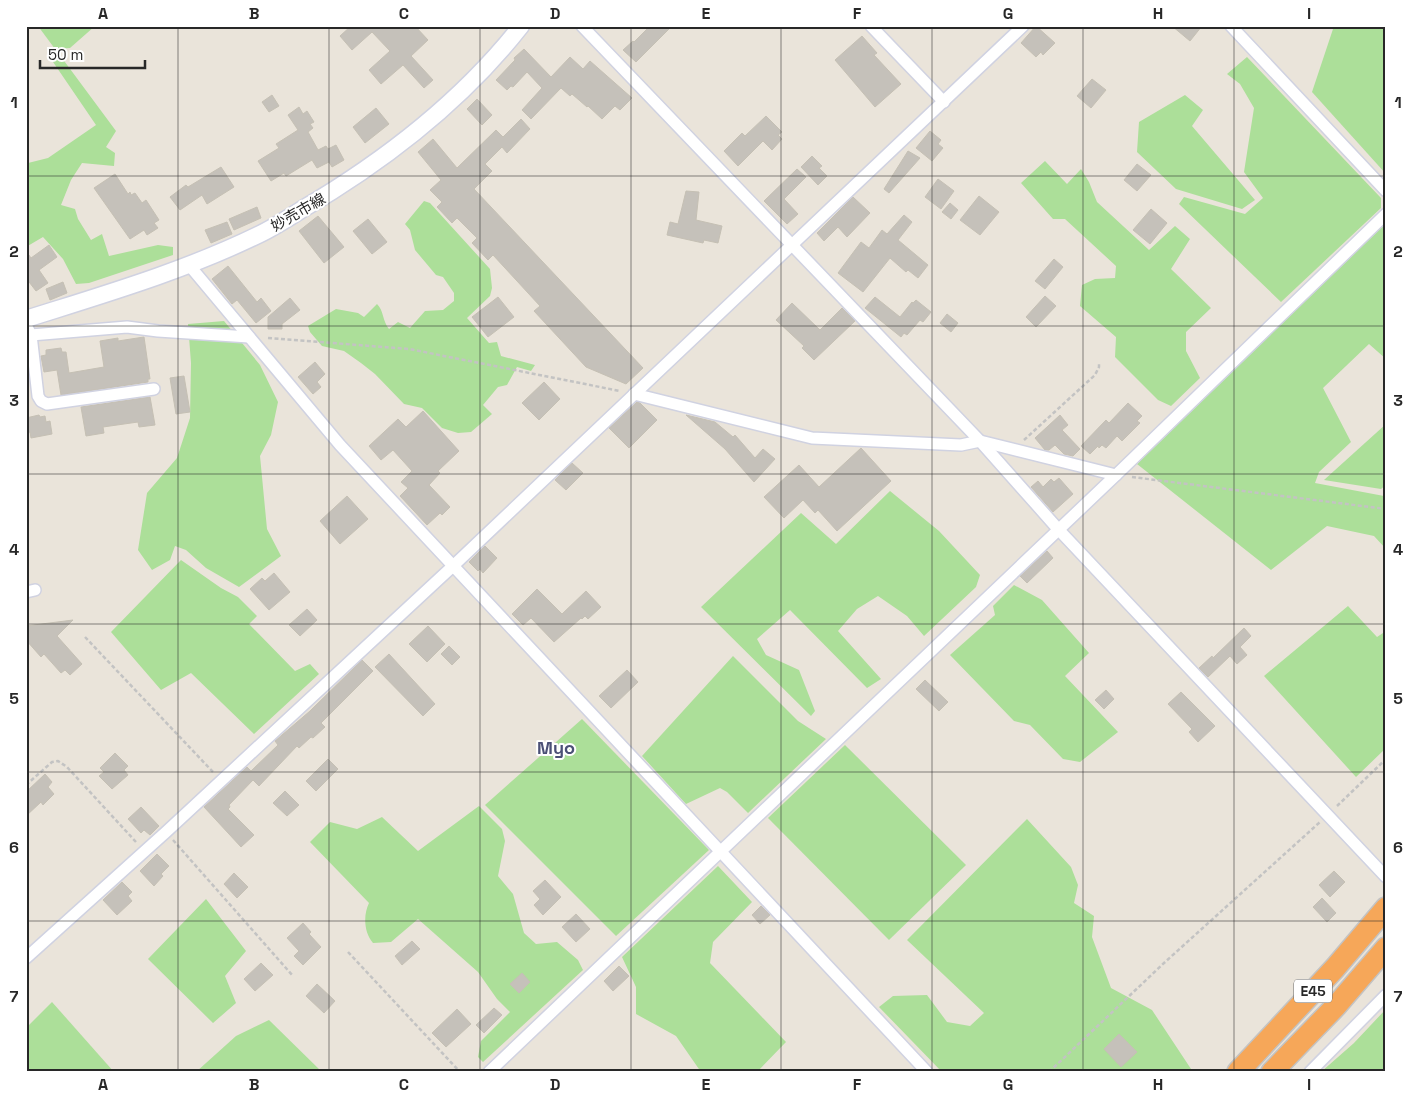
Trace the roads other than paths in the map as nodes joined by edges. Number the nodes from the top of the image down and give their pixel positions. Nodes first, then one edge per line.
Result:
1 (521, 26) edge
2 (582, 26) edge
3 (871, 26) edge
4 (1023, 26) edge
5 (1231, 26) edge
6 (944, 102) junction
7 (1386, 191) edge
8 (1386, 214) edge
9 (792, 245) junction
10 (189, 265) junction
11 (26, 319) edge
12 (29, 330) edge
13 (249, 337) junction
14 (154, 389) dead end
15 (634, 394) junction
16 (980, 441) junction
17 (1116, 474) junction
18 (1058, 529) junction
19 (453, 566) junction
20 (720, 851) junction
21 (1386, 877) edge
22 (1386, 908) edge
23 (1386, 948) edge
24 (26, 958) edge
25 (1386, 995) edge
26 (489, 1072) edge
27 (927, 1072) edge
28 (1238, 1072) edge
29 (1272, 1072) edge
30 (1310, 1072) edge

1 - 10 main road, 妙売市線
2 - 9 street
3 - 6 street
4 - 6 street
5 - 7 street
6 - 9 street
8 - 17 street
9 - 15 street
9 - 16 street
10 - 11 main road, 妙売市線
10 - 13 street
12 - 13 street
12 - 14 street
13 - 19 street
15 - 16 street
15 - 19 street
16 - 17 street
16 - 18 street
17 - 18 street
18 - 20 street
18 - 21 street
19 - 20 street
19 - 24 street
20 - 26 street
20 - 27 street
22 - 28 highway, E45
23 - 29 highway, E45
25 - 30 street

